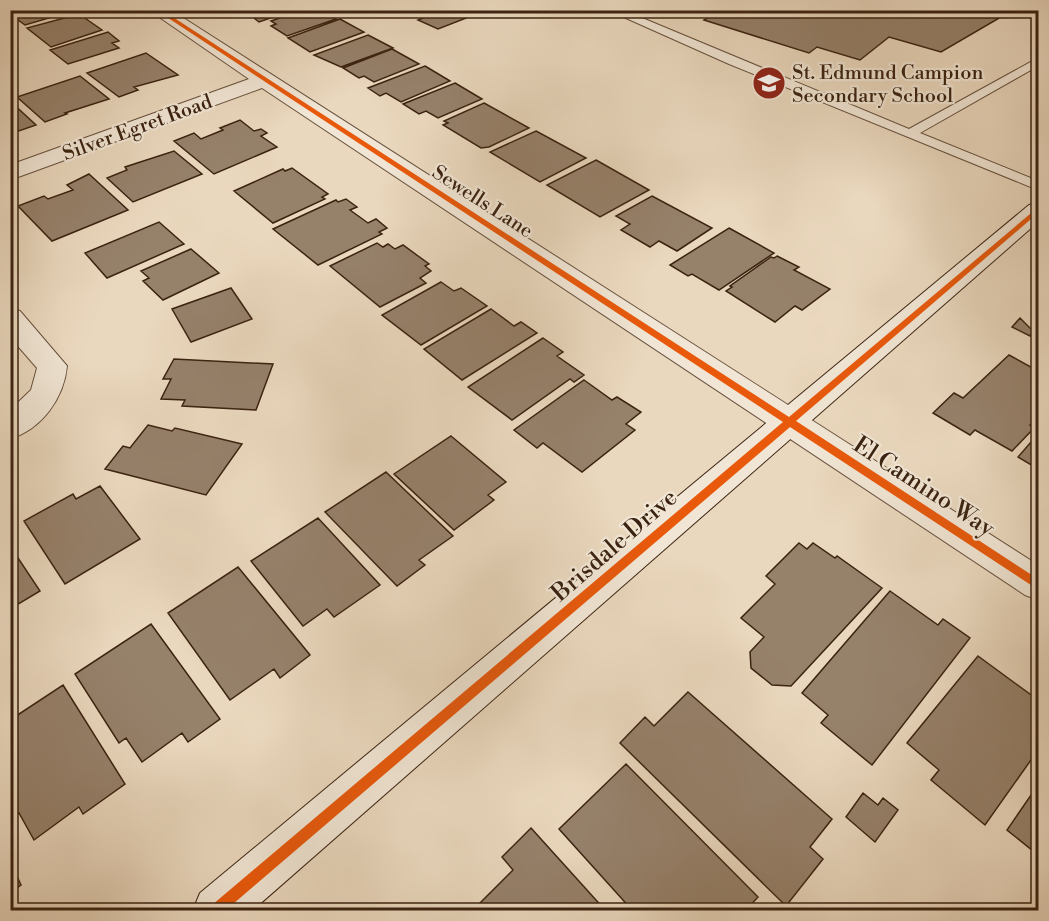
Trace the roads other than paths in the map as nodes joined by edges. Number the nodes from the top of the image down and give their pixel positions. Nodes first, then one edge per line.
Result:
1 (158, 10) edge
2 (613, 10) edge
3 (1038, 61) edge
4 (264, 80) junction
5 (910, 134) junction
6 (10, 173) edge
7 (1038, 186) edge
8 (1038, 210) edge
9 (10, 318) edge
10 (789, 422) junction
11 (10, 427) edge
12 (1038, 584) edge
13 (217, 910) edge

1 - 4 street, Sewells Lane
2 - 5 lane
3 - 5 lane
4 - 6 street, Silver Egret Road
4 - 10 street, Sewells Lane
5 - 7 lane
8 - 10 street, Brisdale Drive
9 - 11 street
10 - 12 street, El Camino Way
10 - 13 street, Brisdale Drive

